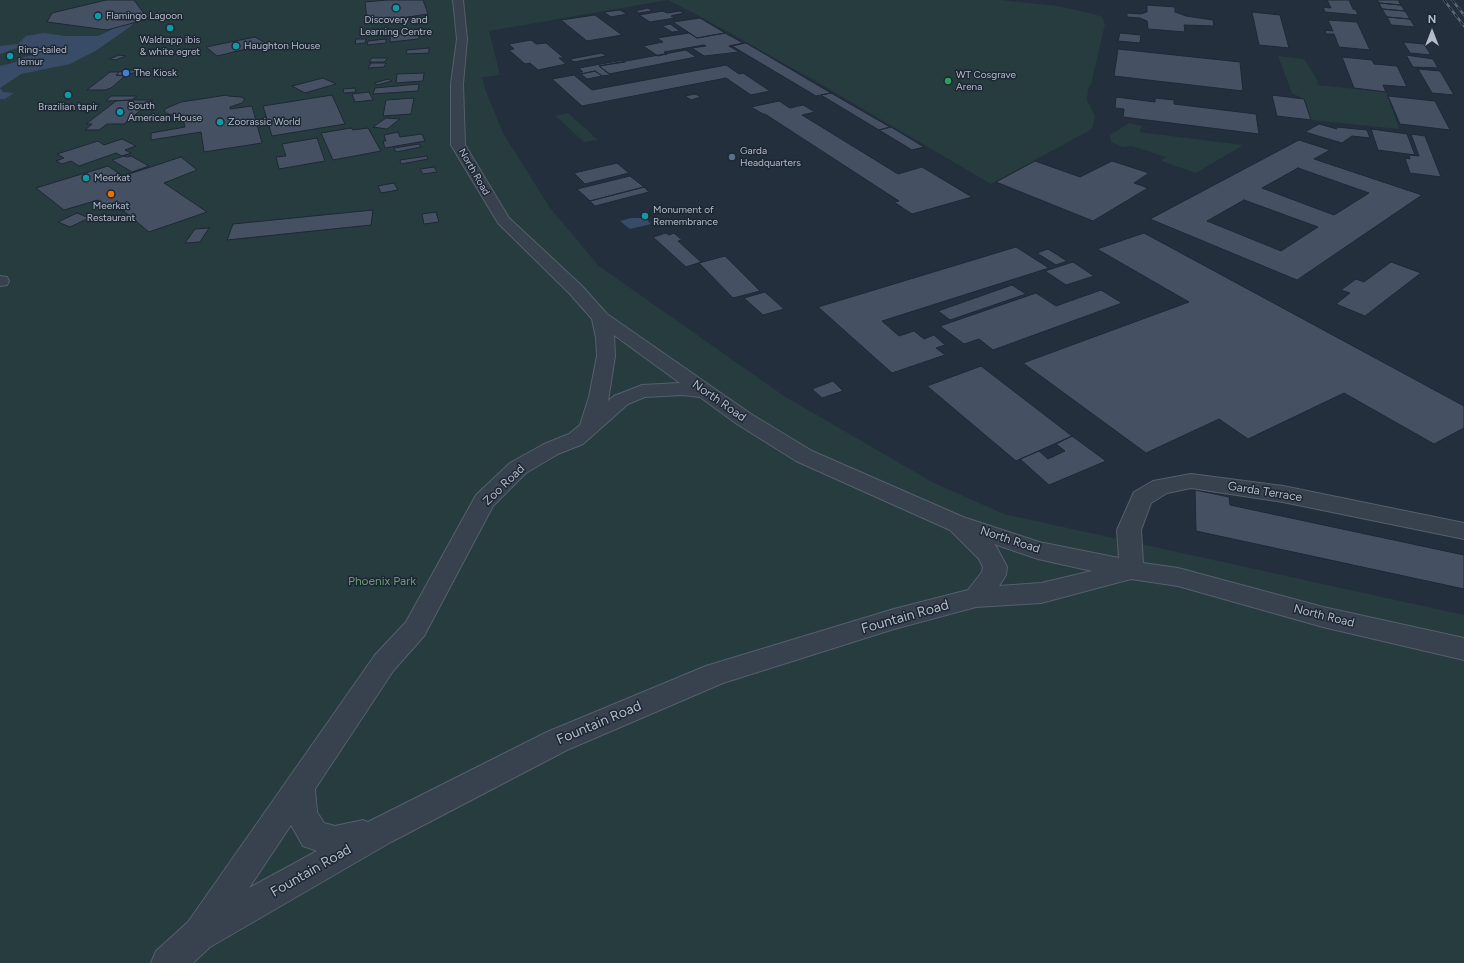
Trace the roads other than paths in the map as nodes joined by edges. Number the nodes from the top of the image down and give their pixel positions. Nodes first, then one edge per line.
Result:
1 (458, 0) edge
2 (601, 318) junction
3 (705, 392) junction
4 (589, 428) junction
5 (955, 523) junction
6 (1464, 531) edge
7 (1132, 570) junction
8 (976, 598) junction
9 (1464, 649) edge
10 (300, 785) junction
11 (380, 832) junction
12 (198, 935) junction
13 (168, 963) edge

1 - 2 street, North Road
2 - 3 street, North Road
2 - 4 street
3 - 4 street, Zoo Road
3 - 5 street, North Road
4 - 10 street, Zoo Road
5 - 7 street, North Road
5 - 8 street
6 - 7 street, Garda Terrace
7 - 8 street, Fountain Road
7 - 9 street, North Road
8 - 11 street, Fountain Road
10 - 11 street
10 - 12 street, Zoo Road
11 - 12 street, Fountain Road
12 - 13 street, Fountain Road

